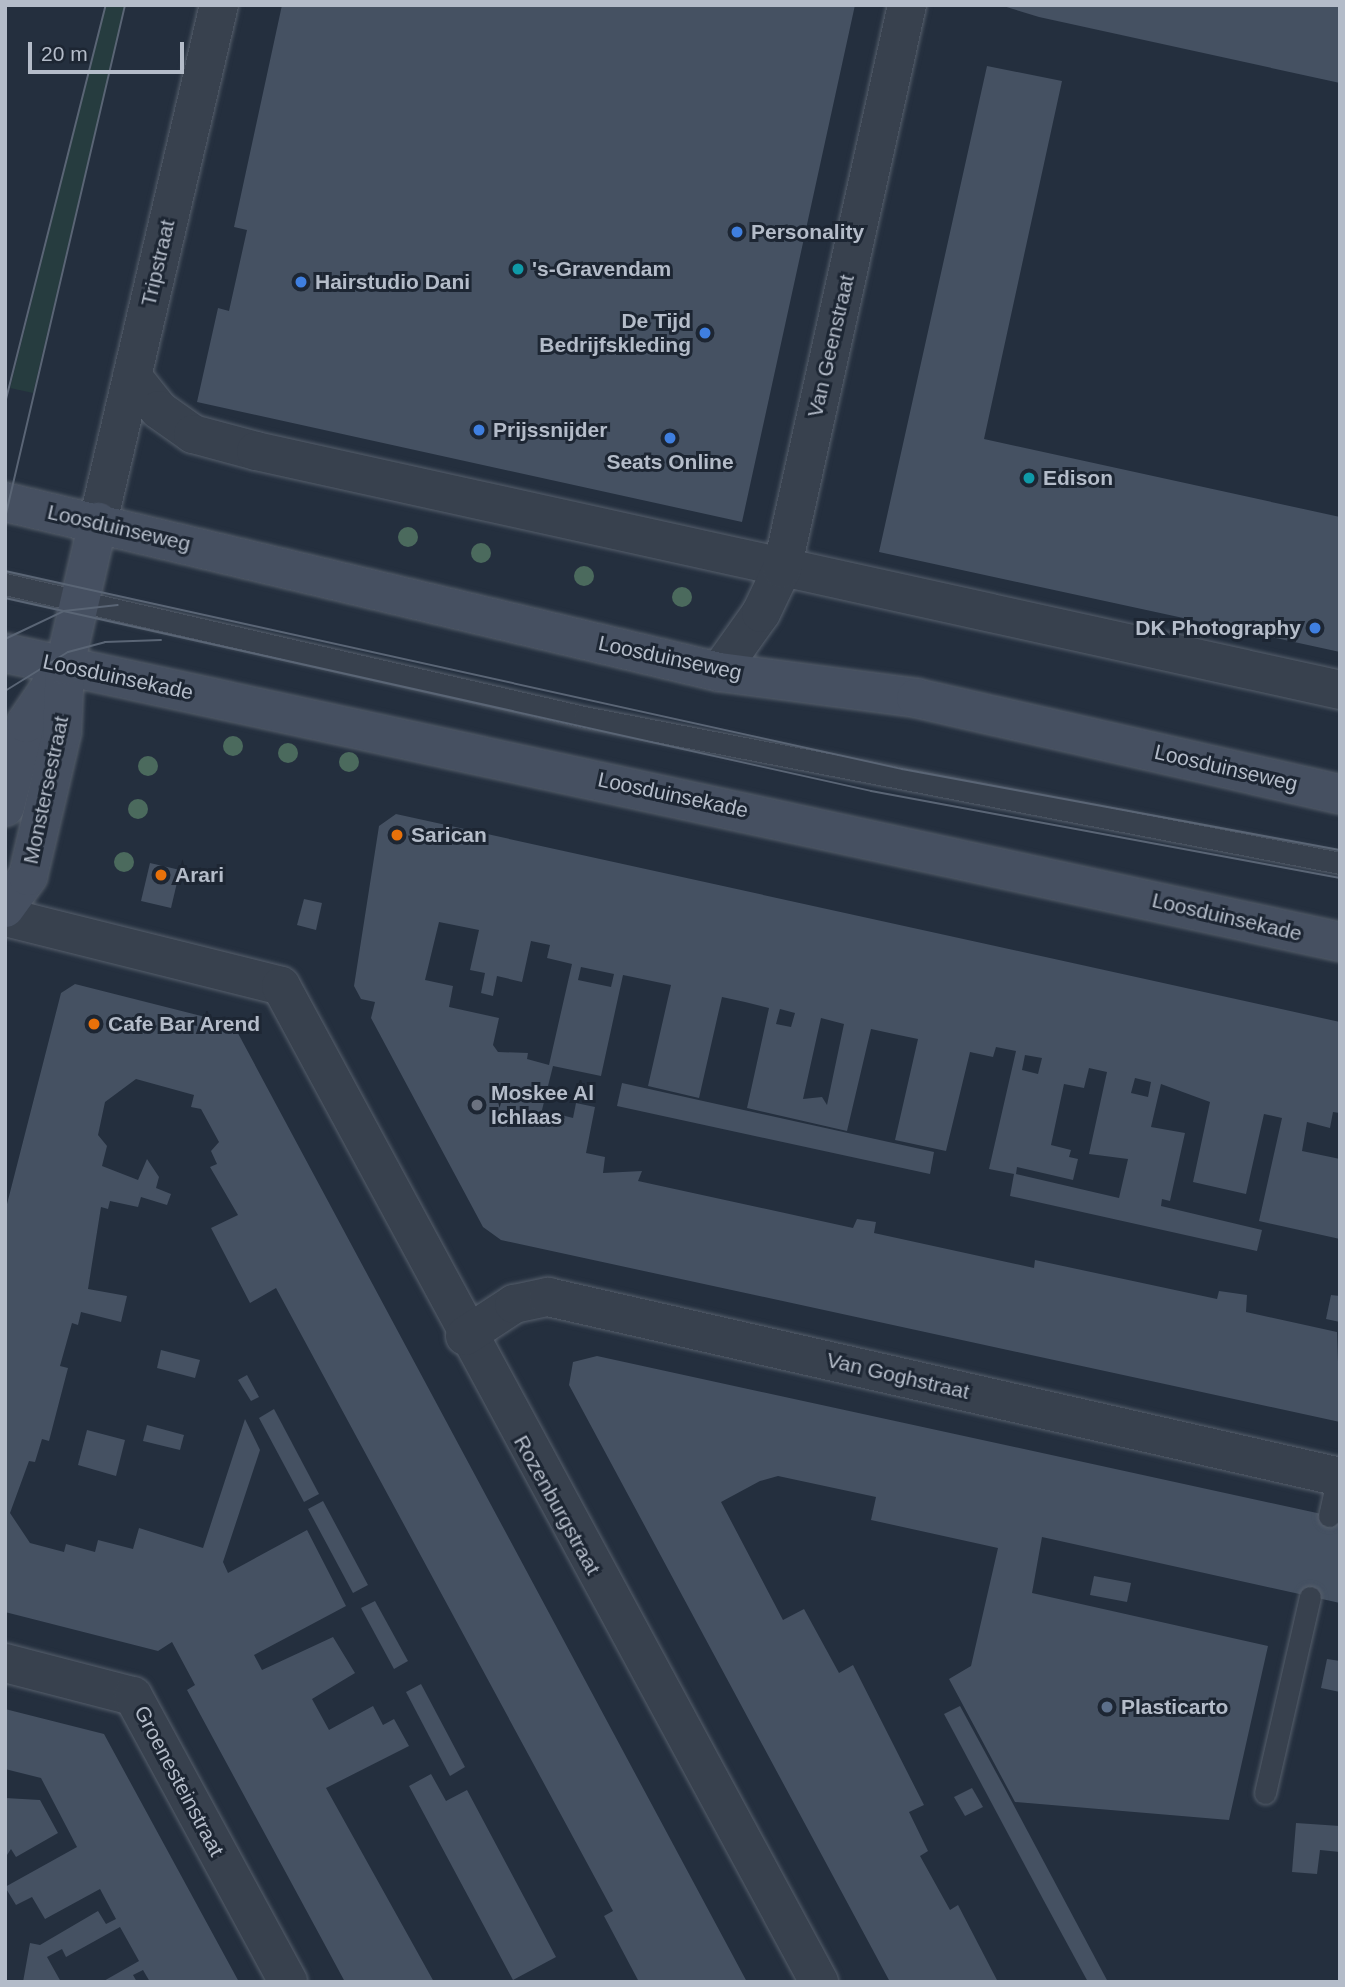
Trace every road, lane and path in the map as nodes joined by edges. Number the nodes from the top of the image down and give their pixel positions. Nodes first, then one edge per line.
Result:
1 (219, 5) edge
2 (907, 5) edge
3 (132, 376) junction
4 (5, 502) edge
5 (98, 522) junction
6 (782, 569) junction
7 (5, 584) edge
8 (80, 600) junction
9 (5, 653) edge
10 (65, 664) junction
11 (719, 671) junction
12 (1340, 690) edge
13 (1340, 794) edge
14 (5, 807) edge
15 (1340, 863) edge
16 (5, 908) edge
17 (5, 918) edge
18 (1340, 942) edge
19 (465, 1336) junction
20 (1339, 1476) edge
21 (1329, 1516) dead end
22 (1310, 1597) dead end
23 (5, 1663) edge
24 (1265, 1793) dead end
25 (288, 1982) edge
26 (819, 1982) edge

1 - 3 street, Tripstraat
2 - 6 street, Van Geenstraat
3 - 5 street, Tripstraat
3 - 6 street
4 - 5 main road, Loosduinseweg
5 - 8 main road, Monstersestraat
5 - 11 main road, Loosduinseweg
6 - 11 street, Van Geenstraat
6 - 12 street
7 - 8 lane
8 - 10 main road, Monstersestraat
8 - 15 lane
9 - 10 main road, Loosduinsekade
10 - 14 main road, Monstersestraat
10 - 16 main road, Monstersestraat
10 - 18 main road, Loosduinsekade
11 - 13 main road, Loosduinseweg
17 - 19 street, Rozenburgstraat
19 - 20 street, Van Goghstraat
19 - 26 street, Rozenburgstraat
20 - 21 lane
22 - 24 lane
23 - 25 street, Groenesteinstraat

